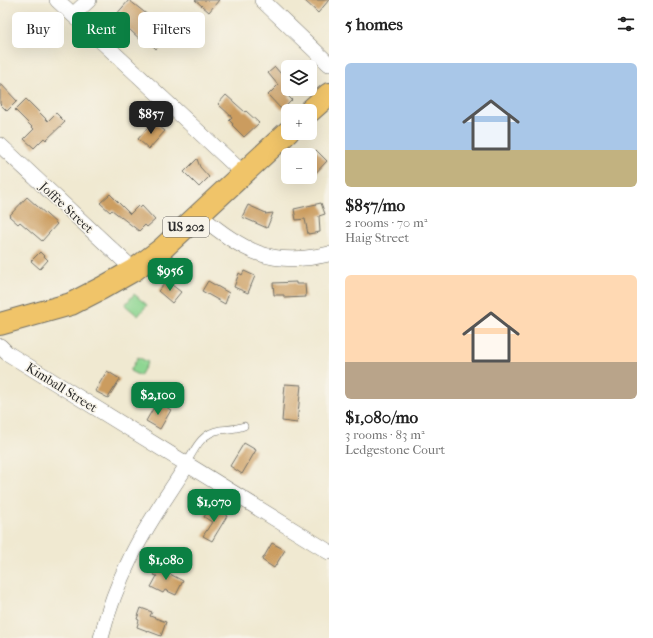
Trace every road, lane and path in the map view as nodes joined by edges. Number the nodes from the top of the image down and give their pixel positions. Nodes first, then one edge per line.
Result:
1 (57, 0) edge
2 (89, 0) edge
3 (262, 0) edge
4 (76, 12) edge
5 (72, 14) edge
6 (109, 48) edge
7 (329, 64) edge
8 (329, 94) edge
9 (317, 105) edge
10 (281, 138) edge
11 (0, 145) edge
12 (243, 173) junction
13 (199, 215) junction
14 (329, 254) edge
15 (134, 270) junction
16 (0, 324) edge
17 (0, 346) edge
18 (244, 426) dead end
19 (187, 465) junction
20 (329, 552) edge
21 (101, 638) edge

1 - 5 street
2 - 4 street
3 - 7 street
6 - 12 street
8 - 9 highway
10 - 12 highway, US 202
11 - 15 street, Joffre Street
12 - 13 highway, US 202
13 - 14 street
13 - 15 highway, US 202
15 - 16 highway, US 202
17 - 19 street, Kimball Street
18 - 19 lane
19 - 20 street, Kimball Street
19 - 21 street

